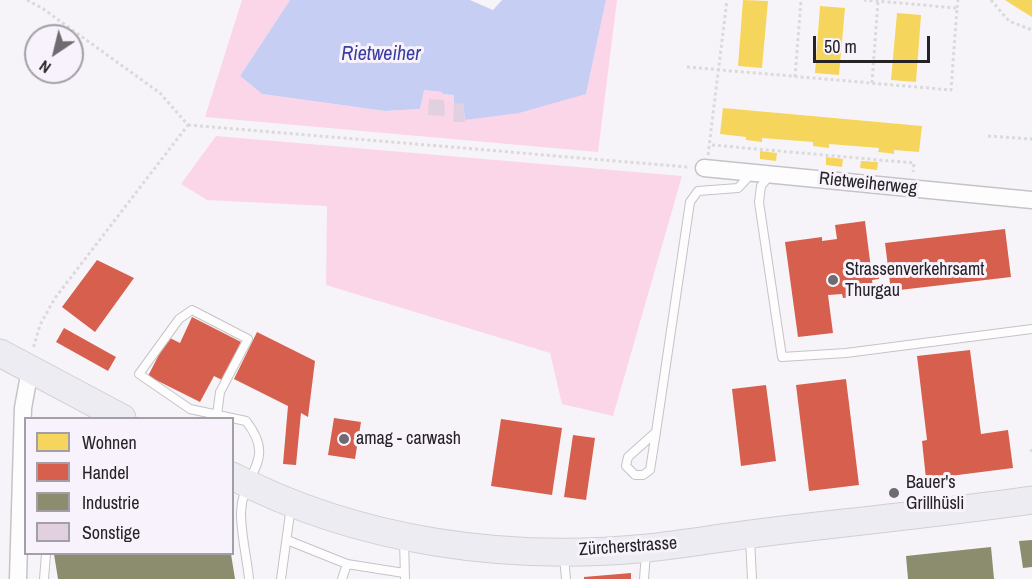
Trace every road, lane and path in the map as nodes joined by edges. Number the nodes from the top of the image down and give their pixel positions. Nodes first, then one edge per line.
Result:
1 (27, 0) edge
2 (727, 0) edge
3 (801, 0) edge
4 (864, 0) edge
5 (958, 0) edge
6 (991, 0) edge
7 (878, 1) edge
8 (957, 8) junction
9 (1032, 30) edge
10 (687, 67) dead end
11 (719, 70) junction
12 (795, 77) junction
13 (872, 84) junction
14 (188, 125) junction
15 (988, 136) dead end
16 (1032, 139) edge
17 (711, 145) junction
18 (705, 168) junction
19 (753, 173) junction
20 (770, 175) junction
21 (912, 180) dead end
22 (1032, 200) edge
23 (1032, 329) edge
24 (0, 353) edge
25 (30, 370) junction
26 (217, 416) junction
27 (120, 417) edge
28 (223, 417) edge
29 (234, 419) edge
30 (656, 432) junction
31 (240, 480) edge
32 (1032, 500) edge
33 (292, 502) junction
34 (237, 512) edge
35 (750, 534) junction
36 (404, 536) junction
37 (287, 540) junction
38 (647, 548) junction
39 (564, 552) junction
40 (46, 555) edge
41 (347, 564) junction
42 (404, 576) edge
43 (18, 579) edge
44 (44, 579) edge
45 (249, 579) edge
46 (281, 579) edge
47 (342, 579) edge
48 (566, 579) edge
49 (644, 579) edge
50 (752, 579) edge

1 - 14 path
2 - 11 path
3 - 12 path
4 - 7 path
5 - 8 path
6 - 9 path
7 - 8 path
7 - 13 path
8 - 13 path
10 - 11 path
11 - 12 path
11 - 17 path
12 - 13 path
14 - 18 path
14 - 25 path
15 - 16 path
17 - 18 path
17 - 21 path
18 - 19 street, Rietweiherweg
19 - 20 street, Rietweiherweg
19 - 30 lane
20 - 22 street, Rietweiherweg
20 - 23 lane
24 - 25 main road
25 - 27 main road
25 - 43 street
26 - 26 lane
26 - 28 lane
29 - 31 lane
30 - 30 lane
31 - 33 main road, Zürcherstrasse
31 - 34 lane
32 - 35 main road, Zürcherstrasse
33 - 36 main road, Zürcherstrasse
33 - 37 lane
34 - 45 lane
35 - 38 main road, Zürcherstrasse
35 - 50 lane
36 - 39 main road, Zürcherstrasse
36 - 42 lane
37 - 41 lane
37 - 46 lane
38 - 39 main road, Zürcherstrasse
38 - 49 lane
39 - 48 lane
40 - 44 lane
41 - 42 lane
41 - 47 lane

